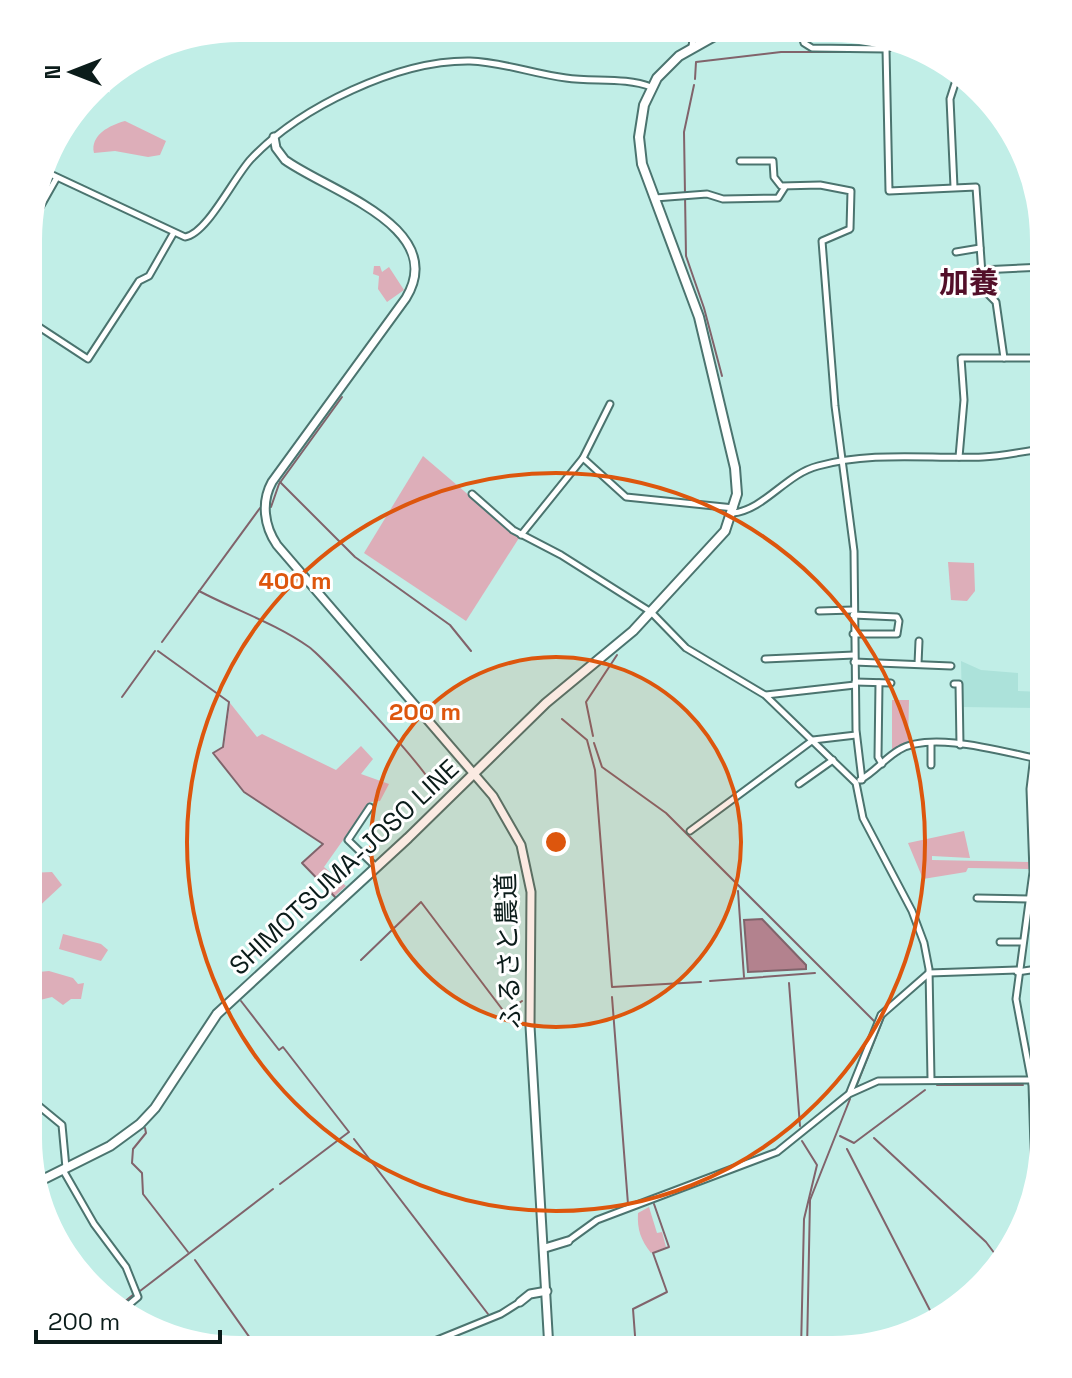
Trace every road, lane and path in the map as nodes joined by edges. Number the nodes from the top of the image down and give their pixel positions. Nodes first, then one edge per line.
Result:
1 (692, 42) edge
2 (702, 42) edge
3 (804, 42) edge
4 (691, 48) junction
5 (884, 49) edge
6 (886, 49) edge
7 (955, 84) edge
8 (651, 87) junction
9 (274, 137) junction
10 (740, 161) dead end
11 (52, 176) edge
12 (56, 179) junction
13 (785, 186) junction
14 (954, 187) junction
15 (48, 193) edge
16 (655, 198) junction
17 (173, 234) junction
18 (980, 248) junction
19 (956, 252) dead end
20 (1030, 268) edge
21 (981, 270) junction
22 (42, 329) edge
23 (1004, 358) junction
24 (1030, 358) edge
25 (610, 404) dead end
26 (1030, 450) edge
27 (959, 457) junction
28 (583, 458) junction
29 (844, 461) junction
30 (472, 494) dead end
31 (733, 511) junction
32 (521, 535) junction
33 (819, 611) dead end
34 (651, 612) junction
35 (853, 613) junction
36 (853, 634) junction
37 (919, 641) dead end
38 (765, 659) dead end
39 (854, 659) junction
40 (918, 664) junction
41 (951, 666) dead end
42 (879, 683) junction
43 (891, 683) dead end
44 (855, 684) junction
45 (954, 684) dead end
46 (765, 695) junction
47 (856, 735) junction
48 (813, 740) junction
49 (931, 743) junction
50 (960, 745) junction
51 (1030, 757) edge
52 (833, 760) junction
53 (882, 764) junction
54 (931, 765) dead end
55 (474, 773) junction
56 (859, 781) junction
57 (799, 784) dead end
58 (370, 807) dead end
59 (690, 831) dead end
60 (376, 867) junction
61 (1030, 895) edge
62 (977, 898) dead end
63 (1029, 899) junction
64 (1000, 942) dead end
65 (1022, 942) junction
66 (1030, 970) edge
67 (1017, 971) junction
68 (929, 973) junction
69 (1030, 1073) edge
70 (931, 1079) junction
71 (1030, 1082) edge
72 (849, 1094) junction
73 (42, 1109) edge
74 (64, 1170) junction
75 (47, 1178) edge
76 (568, 1241) joint
77 (545, 1248) junction
78 (547, 1291) junction
79 (520, 1302) joint
80 (131, 1303) edge
81 (447, 1336) edge
82 (549, 1336) edge

1 - 4 street
2 - 4 main road, SHIMOTSUMA-JOSO LINE
3 - 5 street
4 - 8 main road, SHIMOTSUMA-JOSO LINE
6 - 14 street
7 - 14 street
8 - 9 street
8 - 16 main road, SHIMOTSUMA-JOSO LINE
9 - 17 street
9 - 55 street, ふるさと農道
10 - 13 street
11 - 12 street
12 - 15 street
12 - 17 street
13 - 16 street
13 - 29 street
14 - 18 street
16 - 31 main road, SHIMOTSUMA-JOSO LINE
17 - 22 street
18 - 19 street
18 - 21 street
20 - 21 street
21 - 23 street
23 - 24 street
23 - 27 street
25 - 28 street
26 - 27 street
27 - 29 street
28 - 31 street
28 - 32 street
29 - 31 street
29 - 35 street
30 - 32 street
31 - 34 main road, SHIMOTSUMA-JOSO LINE
32 - 34 street
33 - 35 street
34 - 46 street
34 - 55 main road, SHIMOTSUMA-JOSO LINE
35 - 36 street
35 - 36 street
36 - 39 street
37 - 40 street
38 - 39 street
39 - 40 street
39 - 44 street
40 - 41 street
42 - 43 street
42 - 44 street
42 - 53 street
44 - 46 street
44 - 47 street
45 - 50 street
46 - 48 street
47 - 48 street
47 - 56 street
48 - 52 street
48 - 59 street
49 - 50 street
49 - 53 street
49 - 54 street
50 - 51 street
52 - 56 street
52 - 57 street
53 - 56 street
55 - 60 main road, SHIMOTSUMA-JOSO LINE
55 - 77 street, ふるさと農道
56 - 68 street
58 - 60 street
60 - 74 main road, SHIMOTSUMA-JOSO LINE
61 - 63 street
62 - 63 street
63 - 65 street
64 - 65 street
65 - 67 street
66 - 67 street
67 - 68 street
67 - 69 street
68 - 70 street
68 - 72 street
70 - 71 street
70 - 72 street
72 - 76 street
73 - 74 street
74 - 75 main road, SHIMOTSUMA-JOSO LINE
74 - 80 street
76 - 77 street
77 - 78 street, ふるさと農道
78 - 79 street
78 - 82 street, ふるさと農道
79 - 81 street

